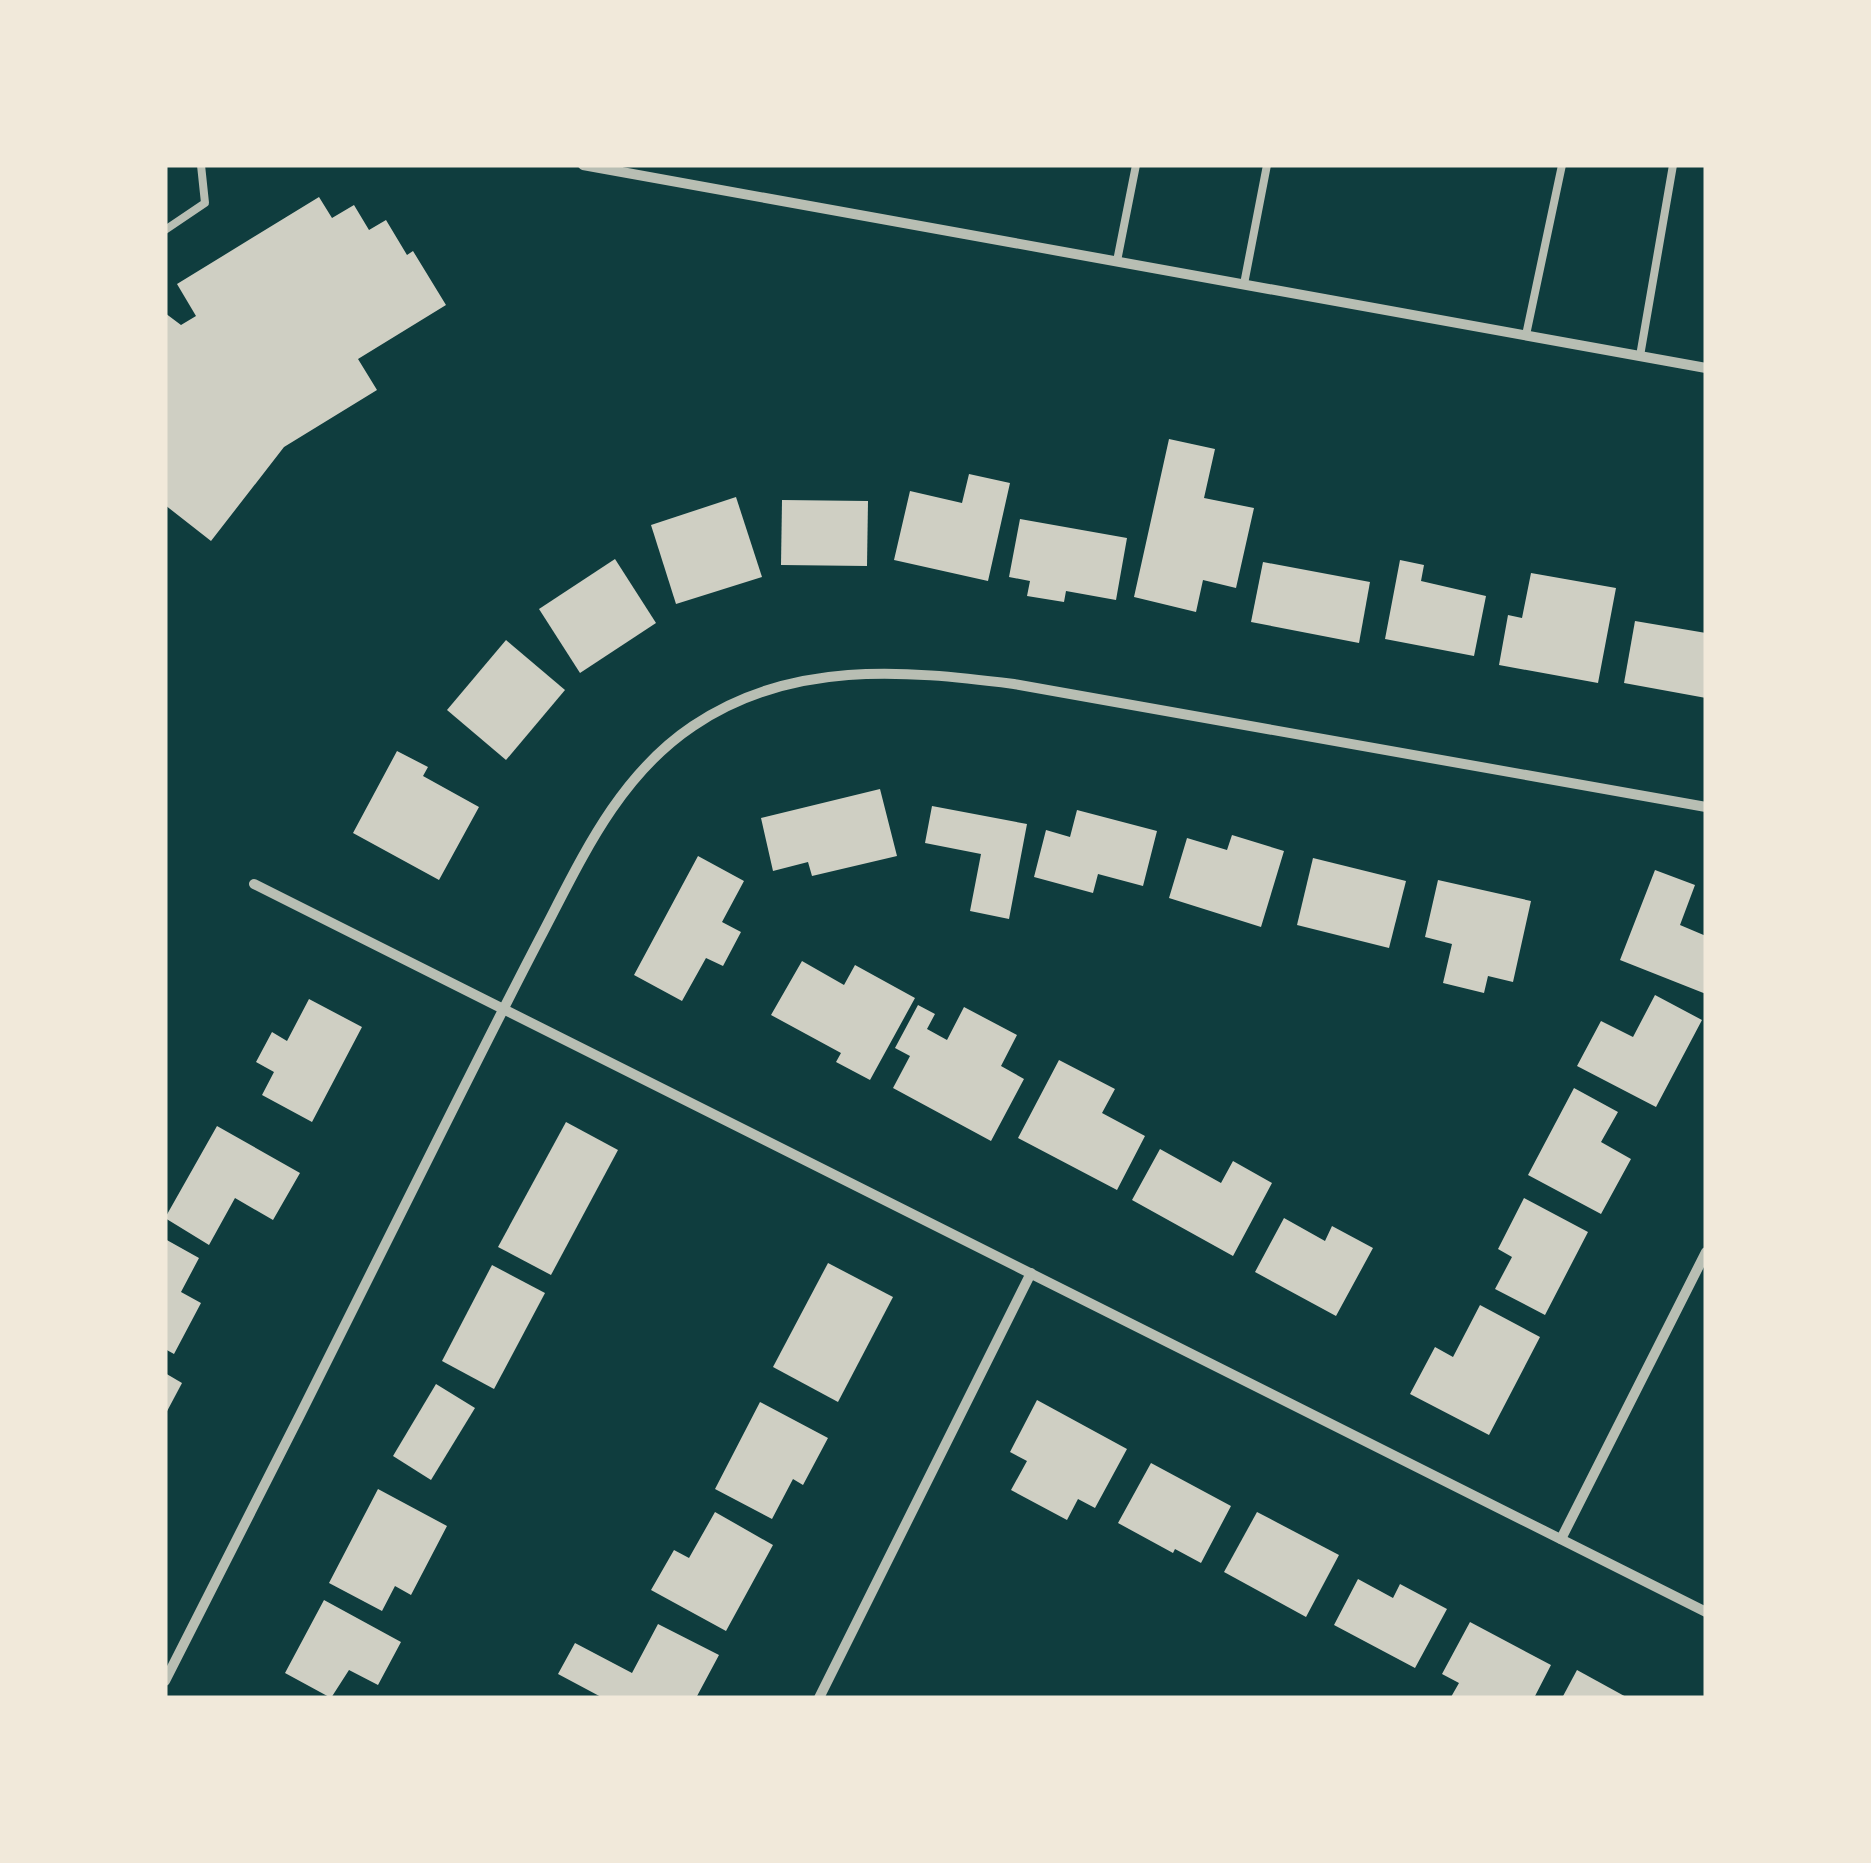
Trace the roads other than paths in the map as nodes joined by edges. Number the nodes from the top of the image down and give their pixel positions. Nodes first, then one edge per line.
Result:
1 (201, 165) edge
2 (583, 165) edge
3 (1136, 165) edge
4 (1267, 165) edge
5 (1562, 165) edge
6 (1674, 165) edge
7 (165, 230) edge
8 (1117, 261) junction
9 (1244, 284) junction
10 (1526, 336) junction
11 (1640, 356) junction
12 (1706, 368) edge
13 (1706, 807) edge
14 (254, 884) dead end
15 (502, 1010) junction
16 (1706, 1252) edge
17 (1031, 1273) junction
18 (1560, 1539) junction
19 (1706, 1612) edge
20 (165, 1681) edge
21 (819, 1698) edge

1 - 7 lane
2 - 8 street
3 - 8 lane
4 - 9 lane
5 - 10 lane
6 - 11 lane
8 - 9 street
9 - 10 street
10 - 11 street
11 - 12 street
13 - 15 street
14 - 15 street
15 - 17 street
15 - 20 street
16 - 18 street
17 - 18 street
17 - 21 street
18 - 19 street

